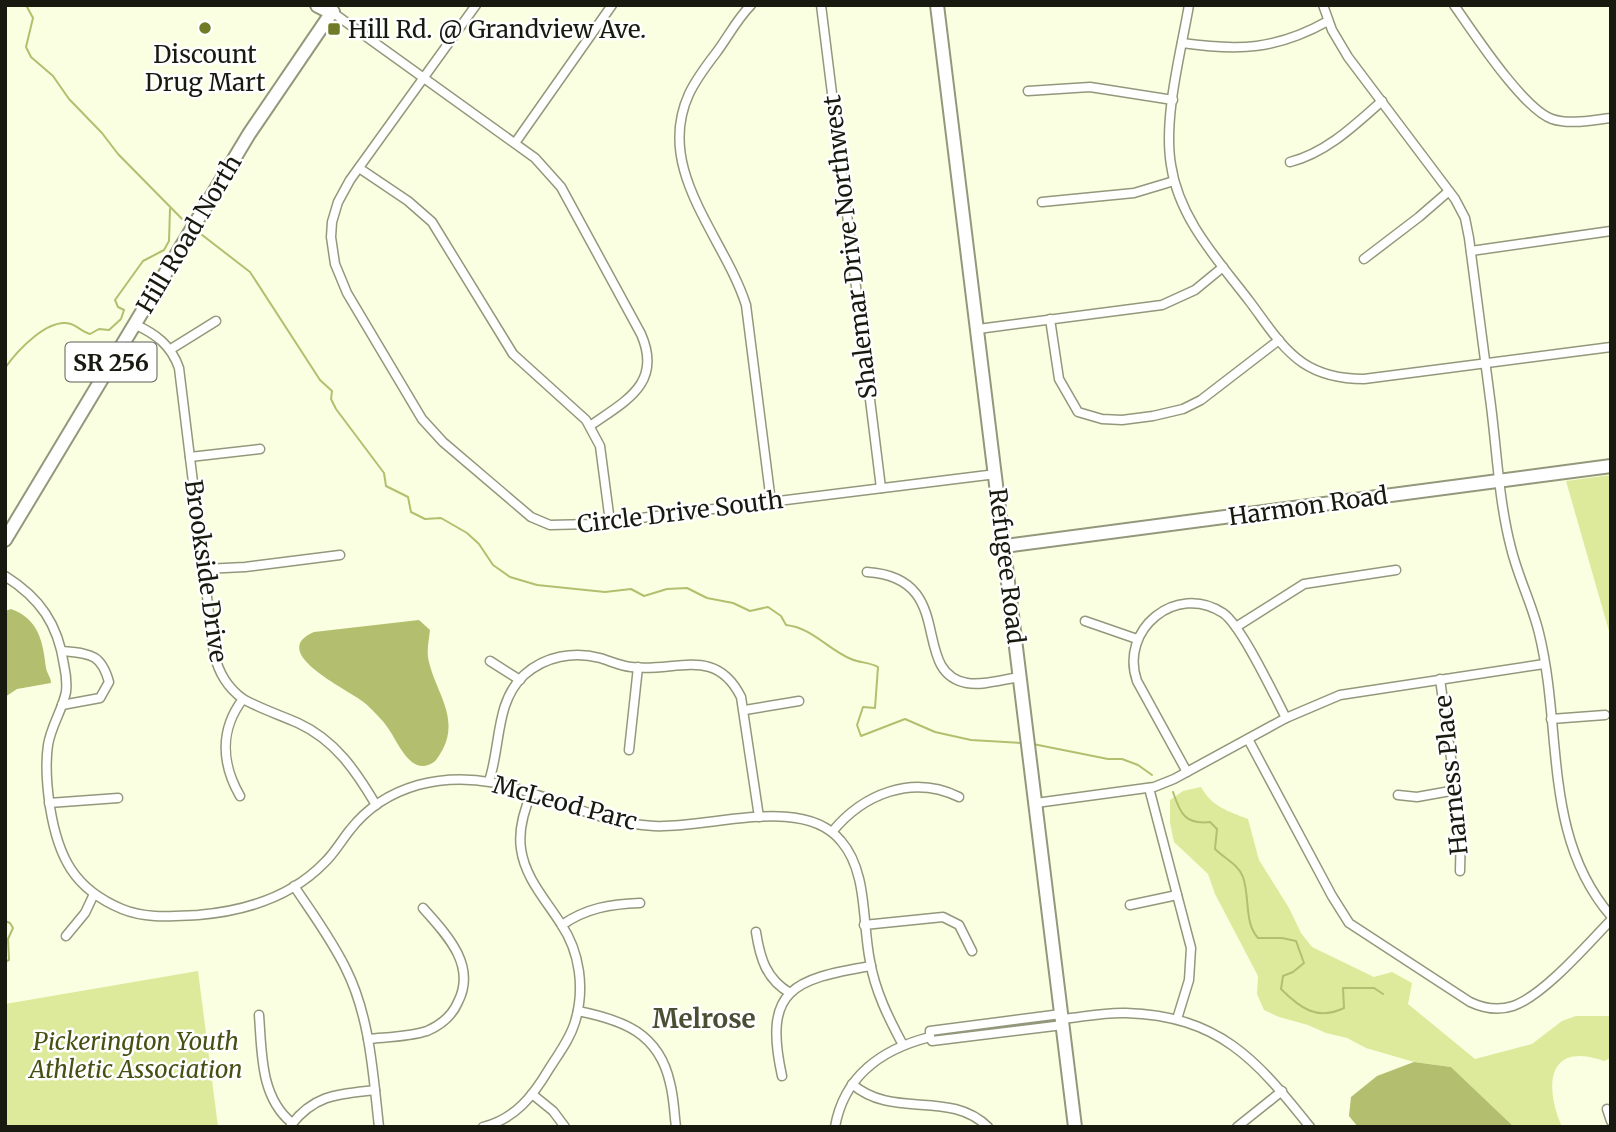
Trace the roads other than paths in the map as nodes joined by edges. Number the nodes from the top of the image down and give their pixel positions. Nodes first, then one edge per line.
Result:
1 (318, 5) edge
2 (477, 5) edge
3 (612, 5) edge
4 (751, 5) edge
5 (821, 5) edge
6 (937, 5) edge
7 (1189, 5) edge
8 (1324, 5) edge
9 (1454, 5) edge
10 (332, 8) edge
11 (1328, 21) junction
12 (1182, 43) junction
13 (424, 78) junction
14 (1028, 91) dead end
15 (1173, 100) junction
16 (1382, 101) junction
17 (1611, 118) edge
18 (515, 143) junction
19 (1290, 162) dead end
20 (359, 168) junction
21 (1174, 181) junction
22 (1449, 191) junction
23 (1042, 202) dead end
24 (1611, 231) edge
25 (1471, 250) junction
26 (1364, 259) dead end
27 (1223, 267) junction
28 (1050, 319) junction
29 (216, 321) dead end
30 (134, 324) junction
31 (978, 329) junction
32 (1279, 340) junction
33 (1611, 347) edge
34 (171, 349) junction
35 (1486, 364) junction
36 (590, 426) junction
37 (260, 449) dead end
38 (190, 457) junction
39 (1611, 466) edge
40 (996, 474) junction
41 (1499, 481) junction
42 (881, 488) junction
43 (771, 502) junction
44 (610, 522) junction
45 (5, 540) edge
46 (1005, 546) junction
47 (341, 555) dead end
48 (204, 569) junction
49 (1396, 570) dead end
50 (867, 572) dead end
51 (5, 576) edge
52 (1085, 621) dead end
53 (1236, 627) junction
54 (1138, 639) junction
55 (62, 651) junction
56 (490, 661) dead end
57 (1545, 664) junction
58 (638, 667) junction
59 (1021, 677) junction
60 (1440, 679) junction
61 (520, 680) junction
62 (243, 699) junction
63 (799, 701) dead end
64 (62, 705) junction
65 (745, 710) junction
66 (1605, 715) dead end
67 (1286, 718) junction
68 (1551, 719) junction
69 (1248, 739) junction
70 (629, 750) dead end
71 (1186, 772) junction
72 (489, 781) junction
73 (1149, 788) junction
74 (1456, 790) junction
75 (532, 792) junction
76 (1398, 795) dead end
77 (240, 796) dead end
78 (959, 797) dead end
79 (118, 798) dead end
80 (49, 803) junction
81 (1036, 803) junction
82 (376, 805) junction
83 (759, 817) junction
84 (832, 832) junction
85 (1460, 871) dead end
86 (295, 886) junction
87 (94, 894) junction
88 (1177, 895) junction
89 (640, 903) dead end
90 (1130, 905) dead end
91 (423, 908) dead end
92 (1611, 918) edge
93 (562, 925) junction
94 (864, 925) junction
95 (756, 932) dead end
96 (66, 936) dead end
97 (972, 951) dead end
98 (871, 966) junction
99 (790, 993) junction
100 (578, 1011) junction
101 (259, 1015) dead end
102 (1062, 1019) junction
103 (1177, 1019) junction
104 (368, 1040) junction
105 (902, 1045) junction
106 (782, 1076) dead end
107 (852, 1084) junction
108 (375, 1090) junction
109 (1282, 1091) junction
110 (532, 1094) junction
111 (1607, 1109) dead end
112 (1611, 1121) edge
113 (291, 1125) edge
114 (379, 1127) edge
115 (483, 1127) edge
116 (565, 1127) edge
117 (676, 1127) edge
118 (835, 1127) edge
119 (988, 1127) edge
120 (1075, 1127) edge
121 (1237, 1127) edge
122 (1310, 1127) edge

1 - 10 highway
2 - 13 street, Circle Drive South
3 - 18 street
4 - 43 street
5 - 42 street, Shalemar Drive Northwest
6 - 31 main road, Refugee Road
7 - 12 street
8 - 11 street
9 - 17 street
10 - 13 street
10 - 30 main road, Hill Road North / SR 256
11 - 12 street
11 - 16 street
12 - 15 street
13 - 18 street
13 - 20 street, Circle Drive South
14 - 15 street
15 - 21 street
16 - 19 street
16 - 22 street
18 - 36 street
20 - 36 street
20 - 44 street, Circle Drive South
21 - 23 street
21 - 27 street
22 - 25 street
22 - 26 street
24 - 25 street
25 - 35 street
27 - 28 street
27 - 32 street
28 - 31 street
28 - 32 street
29 - 34 street
30 - 34 street
30 - 45 main road, Hill Road North / SR 256
31 - 40 main road, Refugee Road
32 - 35 street
33 - 35 street
34 - 38 street, Brookside Drive
35 - 41 street
36 - 44 street
37 - 38 street
38 - 48 street, Brookside Drive
39 - 41 main road, Harmon Road
40 - 42 street, Circle Drive South
40 - 46 main road, Refugee Road
41 - 46 main road, Harmon Road
41 - 57 street
42 - 43 street, Circle Drive South
43 - 44 street, Circle Drive South
46 - 59 main road, Refugee Road
47 - 48 street
48 - 62 street, Brookside Drive
49 - 53 street
50 - 59 street
51 - 55 street, McLeod Parc
52 - 54 street
53 - 54 street
53 - 67 street
54 - 71 street
55 - 64 street, McLeod Parc
55 - 64 street
56 - 61 street
57 - 60 street
57 - 68 street
58 - 61 street
58 - 65 street
58 - 70 street
59 - 81 main road, Refugee Road
60 - 67 street
60 - 74 street, Harness Place
61 - 72 street
62 - 77 street
62 - 82 street, Brookside Drive
63 - 65 street
64 - 80 street, McLeod Parc
65 - 83 street
66 - 68 street
67 - 69 street
68 - 92 street
69 - 71 street
69 - 92 street
71 - 73 street
72 - 75 street, McLeod Parc
72 - 82 street, McLeod Parc
73 - 81 street
73 - 88 street
74 - 76 street
74 - 85 street, Harness Place
75 - 83 street, McLeod Parc
75 - 93 street
78 - 84 street
79 - 80 street
80 - 87 street, McLeod Parc
81 - 102 main road, Refugee Road
82 - 86 street, McLeod Parc
83 - 84 street, McLeod Parc
84 - 94 street, McLeod Parc
86 - 87 street, McLeod Parc
86 - 104 street
87 - 96 street
88 - 90 street
88 - 103 street
89 - 93 street
91 - 104 street
93 - 100 street
94 - 97 street
94 - 98 street, McLeod Parc
95 - 99 street
98 - 99 street
98 - 105 street, McLeod Parc
99 - 106 street
100 - 110 street
100 - 117 street
101 - 113 street
102 - 103 street
102 - 105 street
102 - 120 main road, Refugee Road
103 - 109 street
104 - 108 street
105 - 107 street
107 - 118 street
107 - 119 street
108 - 113 street
108 - 114 street
109 - 121 street
109 - 122 street
110 - 115 street
110 - 116 street
111 - 112 street

